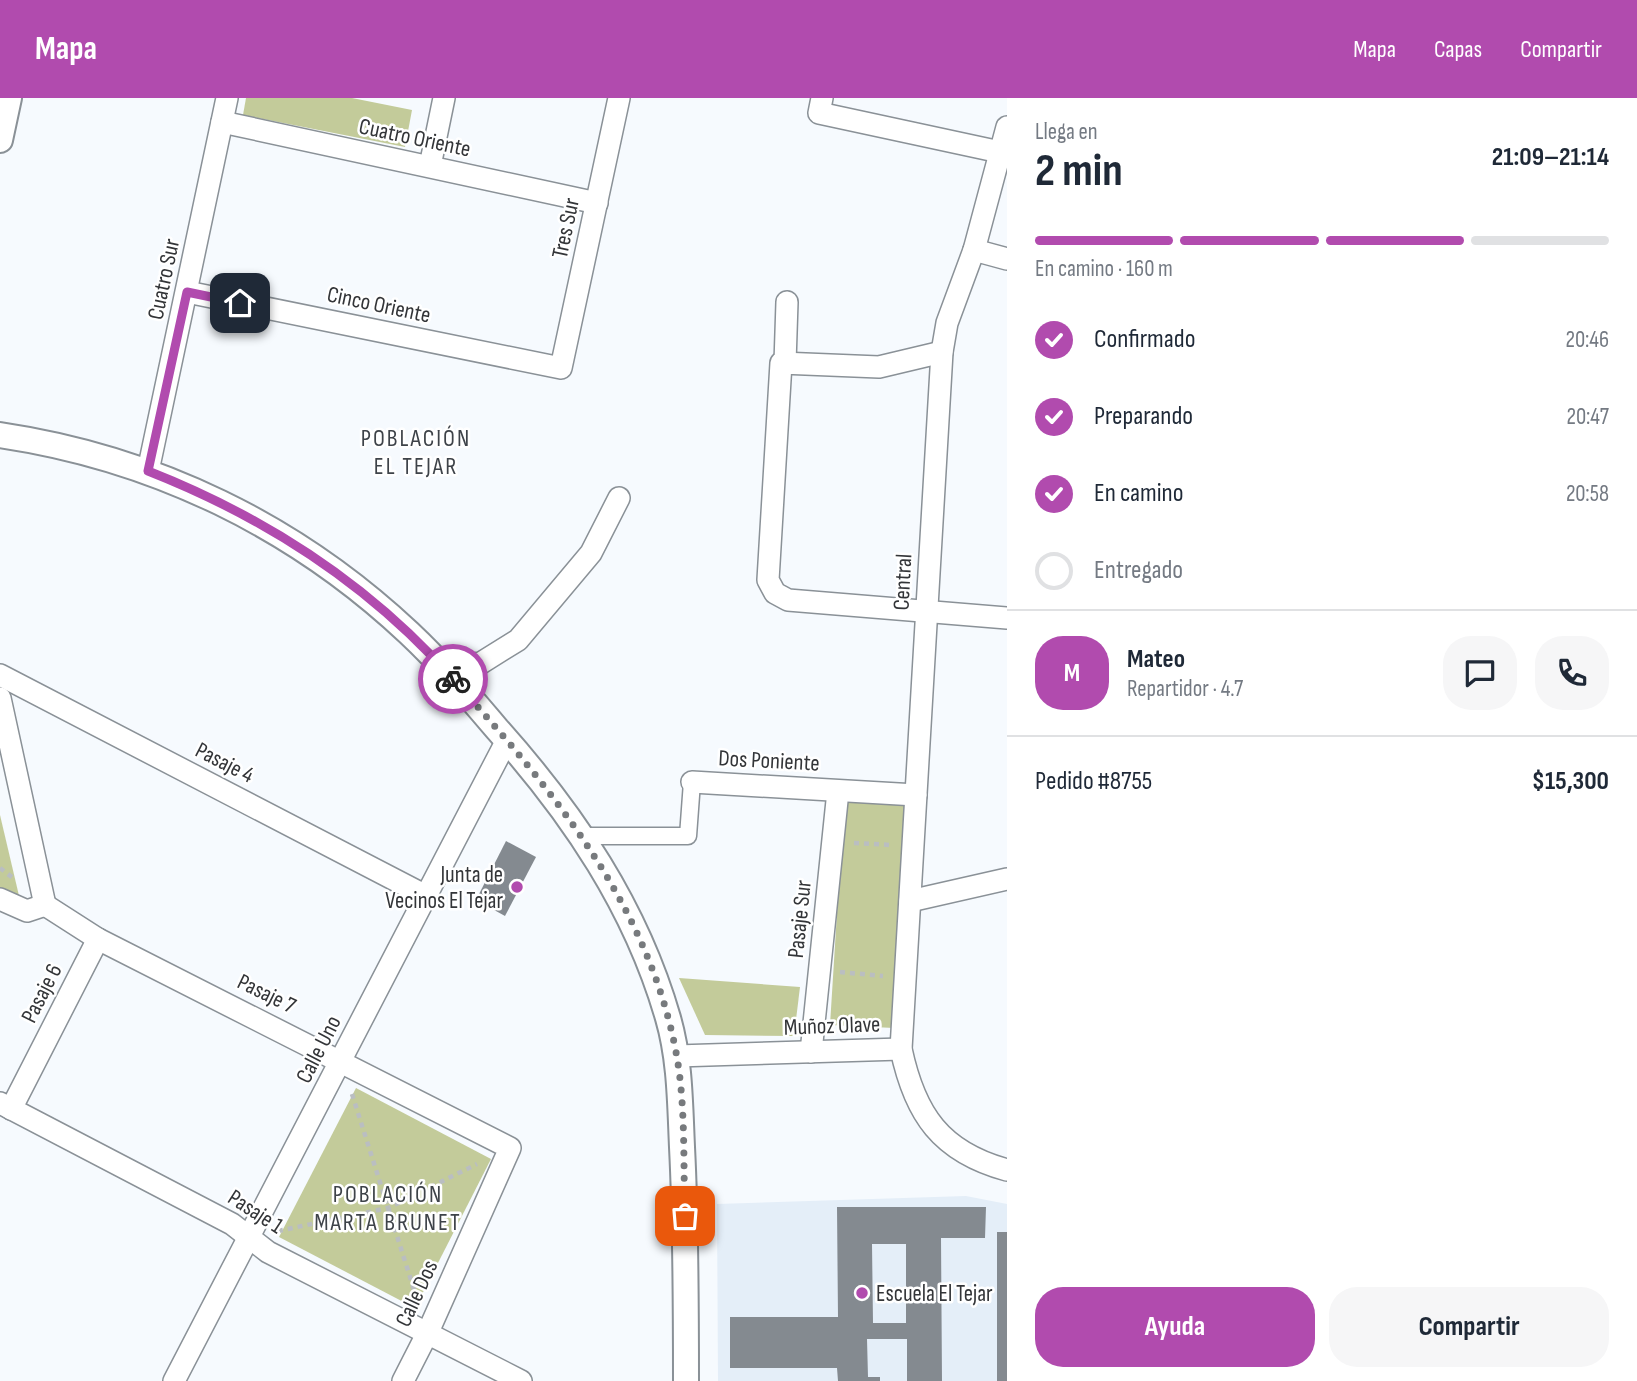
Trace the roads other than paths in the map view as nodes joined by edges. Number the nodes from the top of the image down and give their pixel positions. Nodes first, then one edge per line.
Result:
1 (9, 98) edge
2 (227, 98) edge
3 (619, 98) edge
4 (440, 99) edge
5 (820, 106) edge
6 (222, 122) junction
7 (1007, 127) edge
8 (0, 140) edge
9 (1000, 152) junction
10 (430, 166) junction
11 (597, 203) junction
12 (974, 250) junction
13 (1007, 259) edge
14 (187, 292) junction
15 (787, 302) dead end
16 (942, 352) junction
17 (783, 363) junction
18 (561, 369) joint
19 (0, 435) edge
20 (148, 471) junction
21 (619, 498) dead end
22 (927, 612) junction
23 (1007, 618) edge
24 (443, 668) junction
25 (0, 675) edge
26 (0, 698) edge
27 (507, 740) junction
28 (692, 782) joint
29 (838, 791) junction
30 (916, 795) junction
31 (584, 836) junction
32 (1007, 879) edge
33 (426, 896) junction
34 (0, 899) edge
35 (910, 901) junction
36 (45, 905) junction
37 (99, 939) junction
38 (901, 1049) junction
39 (811, 1052) junction
40 (677, 1056) junction
41 (341, 1060) junction
42 (5, 1106) edge
43 (510, 1148) joint
44 (1007, 1170) edge
45 (249, 1237) junction
46 (428, 1332) junction
47 (174, 1381) edge
48 (403, 1381) edge
49 (521, 1381) edge
50 (687, 1381) edge

1 - 8 street
2 - 6 street, Cuatro Sur
3 - 11 street, Tres Sur
4 - 10 street
5 - 9 street
6 - 10 street, Cuatro Oriente
6 - 14 street, Cuatro Sur
7 - 9 street, Central
9 - 12 street, Central
10 - 11 street, Cuatro Oriente
11 - 18 street, Tres Sur
12 - 13 street
12 - 16 street, Central
14 - 18 street, Cinco Oriente
14 - 20 street, Cuatro Sur
15 - 17 street
16 - 17 street
16 - 22 street, Central
17 - 22 street
19 - 20 street
20 - 24 street
21 - 24 street
22 - 23 street
22 - 30 street, Central
24 - 27 street
25 - 33 street, Pasaje 4
26 - 36 street
27 - 31 street
27 - 33 street, Calle Uno
28 - 29 street, Dos Poniente
28 - 31 street, Dos Poniente
29 - 30 street, Dos Poniente
29 - 39 street, Pasaje Sur
30 - 35 street, Central
31 - 40 street
32 - 35 street
33 - 41 street, Calle Uno
34 - 36 street
35 - 38 street, Central
36 - 37 street, Pasaje 7
37 - 41 street, Pasaje 7
37 - 42 street, Pasaje 6
38 - 39 street, Muñoz Olave
38 - 44 street, Muñoz Olave
39 - 40 street, Muñoz Olave
40 - 50 street
41 - 43 street, Pasaje 7
41 - 45 street, Calle Uno
42 - 45 street, Pasaje 1
43 - 46 street, Calle Dos
45 - 46 street, Pasaje 1
45 - 47 street, Calle Uno
46 - 48 street, Calle Dos
46 - 49 street, Pasaje 1

